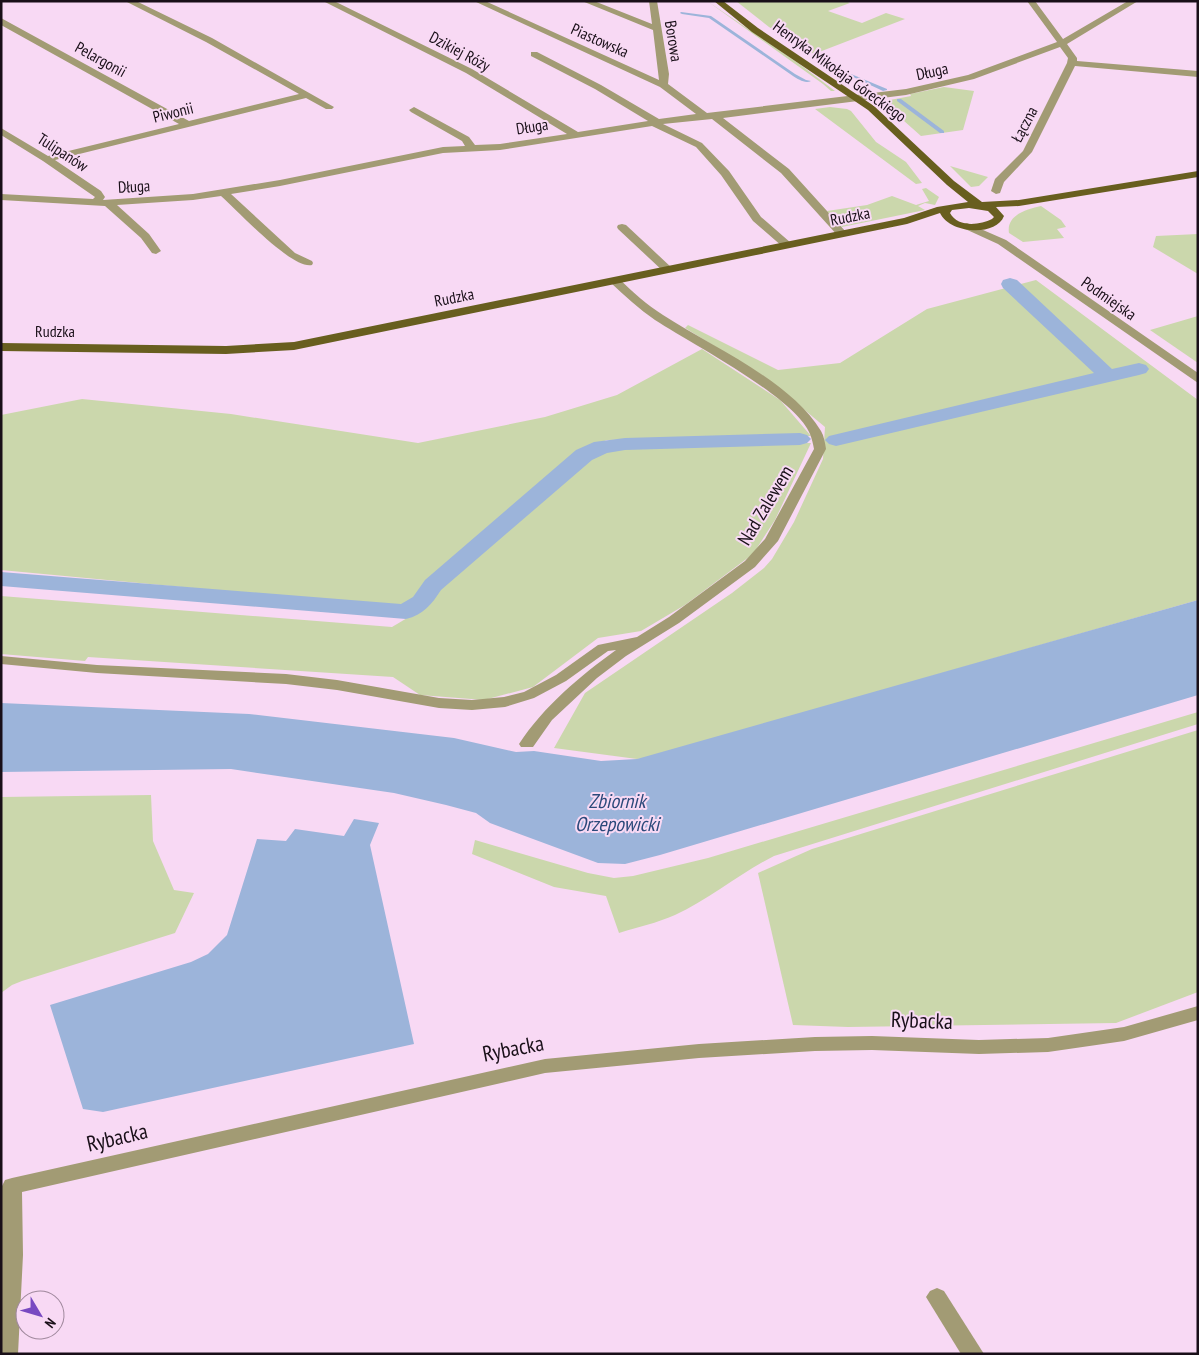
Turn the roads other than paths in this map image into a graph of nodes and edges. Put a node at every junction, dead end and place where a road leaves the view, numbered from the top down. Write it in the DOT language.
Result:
graph roads {
  1 [pos="129,1"];
  2 [pos="326,1"];
  3 [pos="478,1"];
  4 [pos="586,1"];
  5 [pos="653,1"];
  6 [pos="718,1"];
  7 [pos="1031,1"];
  8 [pos="1134,1"];
  9 [pos="1,21"];
  10 [pos="657,28"];
  11 [pos="1062,43"];
  12 [pos="534,54"];
  13 [pos="1072,63"];
  14 [pos="1198,74"];
  15 [pos="663,85"];
  16 [pos="307,95"];
  17 [pos="859,99"];
  18 [pos="329,107"];
  19 [pos="414,110"];
  20 [pos="709,116"];
  21 [pos="657,123"];
  22 [pos="187,124"];
  23 [pos="1,131"];
  24 [pos="576,135"];
  25 [pos="471,148"];
  26 [pos="47,159"];
  27 [pos="938,174"];
  28 [pos="1198,174"];
  29 [pos="996,191"];
  30 [pos="223,192"];
  31 [pos="1,197"];
  32 [pos="96,202"];
  33 [pos="108,203"];
  34 [pos="1019,203"];
  35 [pos="981,206"];
  36 [pos="951,208"];
  37 [pos="998,219"];
  38 [pos="907,221"];
  39 [pos="961,225"];
  40 [pos="622,227"];
  41 [pos="842,234"];
  42 [pos="1002,242"];
  43 [pos="787,246"];
  44 [pos="156,251"];
  45 [pos="308,263"];
  46 [pos="668,270"];
  47 [pos="616,281"];
  48 [pos="1,347"];
  49 [pos="1198,379"];
  50 [pos="643,640"];
  51 [pos="1,660"];
  52 [pos="527,744"];
  53 [pos="1198,1013"];
  54 [pos="938,1297"];
  55 [pos="7,1354"];
  56 [pos="974,1354"];
  1 -- 16 [label="street"];
  2 -- 24 [label="street, Dzikiej Róży"];
  3 -- 15 [label="street, Piastowska"];
  4 -- 10 [label="street"];
  5 -- 10 [label="street, Borowa"];
  6 -- 17 [label="main road, Henryka Mikołaja Góreckiego"];
  7 -- 11 [label="street"];
  8 -- 11 [label="street, Długa"];
  9 -- 22 [label="street, Pelargonii"];
  10 -- 15 [label="street, Borowa"];
  11 -- 13 [label="street"];
  11 -- 17 [label="street, Długa"];
  12 -- 21 [label="street"];
  13 -- 14 [label="street"];
  13 -- 29 [label="street, Łączna"];
  15 -- 20 [label="street, Piastowska"];
  16 -- 18 [label="street"];
  16 -- 22 [label="street, Piwonii"];
  17 -- 20 [label="street, Długa"];
  17 -- 27 [label="main road, Henryka Mikołaja Góreckiego"];
  19 -- 25 [label="street"];
  20 -- 21 [label="street, Długa"];
  20 -- 41 [label="street, Piastowska"];
  21 -- 24 [label="street, Długa"];
  21 -- 43 [label="street"];
  22 -- 26 [label="street, Piwonii"];
  23 -- 26 [label="street, Tulipanów"];
  24 -- 25 [label="street, Długa"];
  25 -- 30 [label="street, Długa"];
  26 -- 32 [label="street, Tulipanów"];
  27 -- 35 [label="main road, Henryka Mikołaja Góreckiego"];
  27 -- 36 [label="main road, Henryka Mikołaja Góreckiego"];
  28 -- 34 [label="main road"];
  30 -- 33 [label="street, Długa"];
  30 -- 45 [label="street"];
  31 -- 32 [label="street, Długa"];
  32 -- 33 [label="street, Długa"];
  33 -- 44 [label="street"];
  34 -- 35 [label="main road"];
  34 -- 37 [label="main road"];
  35 -- 36 [label="main road, Rudzka"];
  35 -- 37 [label="main road, Henryka Mikołaja Góreckiego"];
  36 -- 38 [label="main road, Rudzka"];
  36 -- 39 [label="main road, Henryka Mikołaja Góreckiego"];
  37 -- 39 [label="main road, Rudzka"];
  37 -- 42 [label="street"];
  38 -- 39 [label="main road, Rudzka"];
  38 -- 41 [label="main road, Rudzka"];
  39 -- 42 [label="street, Podmiejska"];
  40 -- 46 [label="street"];
  41 -- 43 [label="main road, Rudzka"];
  42 -- 49 [label="street, Podmiejska"];
  43 -- 46 [label="main road, Rudzka"];
  46 -- 47 [label="main road, Rudzka"];
  47 -- 48 [label="main road, Rudzka"];
  47 -- 50 [label="street, Nad Zalewem"];
  50 -- 51 [label="street"];
  50 -- 52 [label="street, Nad Zalewem"];
  53 -- 55 [label="street, Rybacka"];
  54 -- 56 [label="street"];
}
